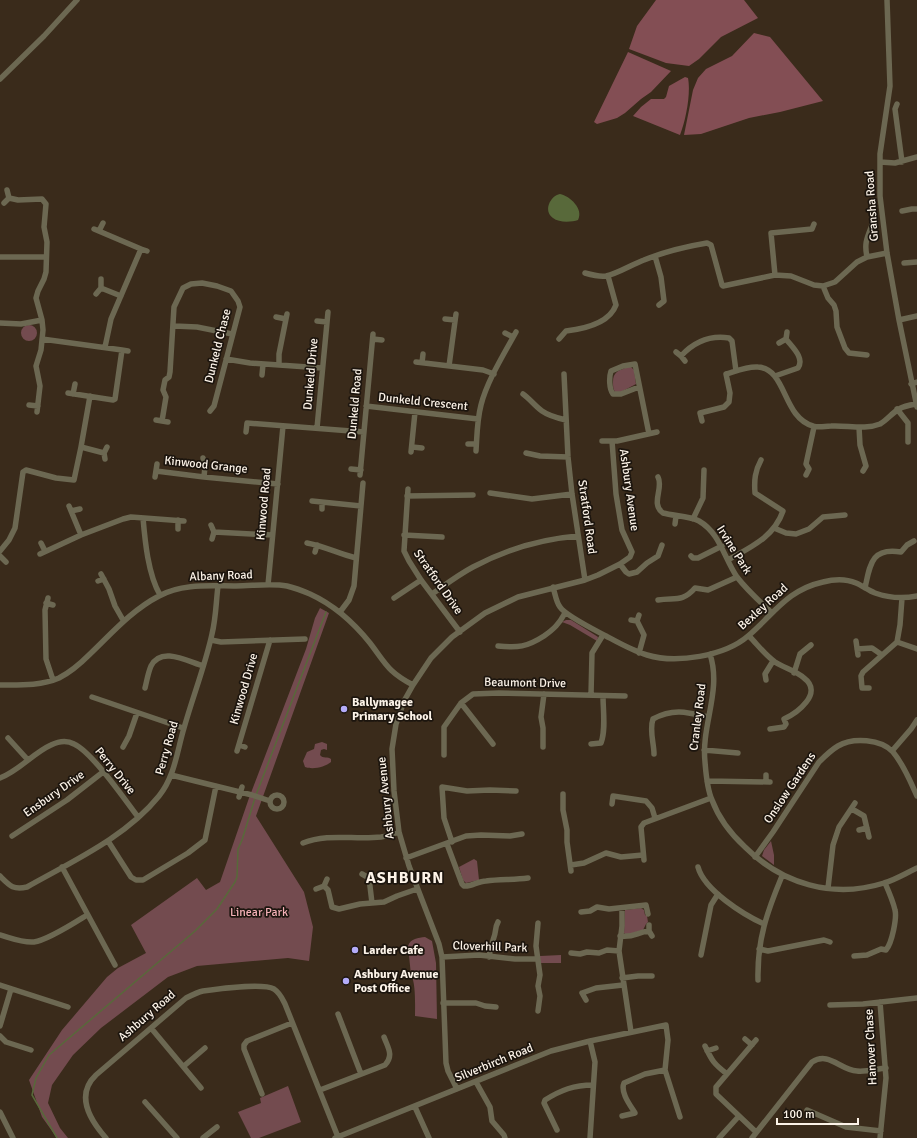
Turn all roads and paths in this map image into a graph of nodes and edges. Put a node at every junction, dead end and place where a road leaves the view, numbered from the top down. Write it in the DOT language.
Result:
graph roads {
  1 [pos="77,0"];
  2 [pos="887,0"];
  3 [pos="0,80"];
  4 [pos="897,104"];
  5 [pos="917,157"];
  6 [pos="880,162"];
  7 [pos="902,162"];
  8 [pos="7,190"];
  9 [pos="8,198"];
  10 [pos="4,203"];
  11 [pos="917,209"];
  12 [pos="902,211"];
  13 [pos="102,223"];
  14 [pos="814,224"];
  15 [pos="872,225"];
  16 [pos="887,253"];
  17 [pos="655,256"];
  18 [pos="0,257"];
  19 [pos="46,257"];
  20 [pos="867,257"];
  21 [pos="917,262"];
  22 [pos="904,263"];
  23 [pos="585,273"];
  24 [pos="775,275"];
  25 [pos="608,276"];
  26 [pos="101,280"];
  27 [pos="823,286"];
  28 [pos="101,288"];
  29 [pos="96,294"];
  30 [pos="121,296"];
  31 [pos="659,305"];
  32 [pos="328,312"];
  33 [pos="917,316"];
  34 [pos="276,317"];
  35 [pos="445,319"];
  36 [pos="42,320"];
  37 [pos="898,320"];
  38 [pos="317,321"];
  39 [pos="327,322"];
  40 [pos="0,323"];
  41 [pos="174,326"];
  42 [pos="788,332"];
  43 [pos="505,333"];
  44 [pos="232,334"];
  45 [pos="42,338"];
  46 [pos="559,339"];
  47 [pos="786,339"];
  48 [pos="382,340"];
  49 [pos="778,343"];
  50 [pos="105,348"];
  51 [pos="423,354"];
  52 [pos="867,355"];
  53 [pos="681,356"];
  54 [pos="226,359"];
  55 [pos="262,364"];
  56 [pos="279,365"];
  57 [pos="449,366"];
  58 [pos="322,368"];
  59 [pos="736,371"];
  60 [pos="494,374"];
  61 [pos="564,374"];
  62 [pos="262,375"];
  63 [pos="775,376"];
  64 [pos="914,383"];
  65 [pos="75,384"];
  66 [pos="639,387"];
  67 [pos="522,394"];
  68 [pos="90,396"];
  69 [pos="29,405"];
  70 [pos="366,406"];
  71 [pos="917,406"];
  72 [pos="221,407"];
  73 [pos="897,409"];
  74 [pos="415,412"];
  75 [pos="478,419"];
  76 [pos="566,420"];
  77 [pos="162,421"];
  78 [pos="702,421"];
  79 [pos="283,426"];
  80 [pos="814,427"];
  81 [pos="859,427"];
  82 [pos="317,428"];
  83 [pos="246,432"];
  84 [pos="364,432"];
  85 [pos="657,432"];
  86 [pos="649,434"];
  87 [pos="602,441"];
  88 [pos="612,441"];
  89 [pos="908,442"];
  90 [pos="468,444"];
  91 [pos="476,444"];
  92 [pos="81,447"];
  93 [pos="107,447"];
  94 [pos="422,448"];
  95 [pos="476,451"];
  96 [pos="526,452"];
  97 [pos="568,457"];
  98 [pos="203,458"];
  99 [pos="761,460"];
  100 [pos="351,469"];
  101 [pos="704,470"];
  102 [pos="863,471"];
  103 [pos="806,475"];
  104 [pos="155,477"];
  105 [pos="204,477"];
  106 [pos="658,477"];
  107 [pos="363,483"];
  108 [pos="278,484"];
  109 [pos="408,489"];
  110 [pos="490,493"];
  111 [pos="572,494"];
  112 [pos="473,495"];
  113 [pos="407,496"];
  114 [pos="312,501"];
  115 [pos="322,502"];
  116 [pos="361,506"];
  117 [pos="80,508"];
  118 [pos="322,509"];
  119 [pos="845,515"];
  120 [pos="676,516"];
  121 [pos="143,518"];
  122 [pos="693,519"];
  123 [pos="675,524"];
  124 [pos="211,525"];
  125 [pos="774,528"];
  126 [pos="178,529"];
  127 [pos="214,532"];
  128 [pos="81,535"];
  129 [pos="272,535"];
  130 [pos="404,535"];
  131 [pos="578,536"];
  132 [pos="442,537"];
  133 [pos="212,539"];
  134 [pos="914,541"];
  135 [pos="41,543"];
  136 [pos="307,543"];
  137 [pos="317,545"];
  138 [pos="662,545"];
  139 [pos="722,546"];
  140 [pos="0,550"];
  141 [pos="315,552"];
  142 [pos="0,556"];
  143 [pos="691,556"];
  144 [pos="356,558"];
  145 [pos="728,560"];
  146 [pos="6,562"];
  147 [pos="620,564"];
  148 [pos="737,577"];
  149 [pos="421,580"];
  150 [pos="585,580"];
  151 [pos="98,581"];
  152 [pos="268,585"];
  153 [pos="218,586"];
  154 [pos="553,587"];
  155 [pos="865,588"];
  156 [pos="432,594"];
  157 [pos="160,595"];
  158 [pos="917,596"];
  159 [pos="394,598"];
  160 [pos="902,598"];
  161 [pos="658,600"];
  162 [pos="53,604"];
  163 [pos="340,612"];
  164 [pos="771,612"];
  165 [pos="565,613"];
  166 [pos="639,615"];
  167 [pos="124,620"];
  168 [pos="460,632"];
  169 [pos="603,635"];
  170 [pos="749,636"];
  171 [pos="305,639"];
  172 [pos="211,640"];
  173 [pos="270,640"];
  174 [pos="856,641"];
  175 [pos="898,642"];
  176 [pos="811,645"];
  177 [pos="498,646"];
  178 [pos="917,648"];
  179 [pos="639,652"];
  180 [pos="710,654"];
  181 [pos="882,654"];
  182 [pos="773,661"];
  183 [pos="203,666"];
  184 [pos="794,673"];
  185 [pos="53,680"];
  186 [pos="766,680"];
  187 [pos="0,685"];
  188 [pos="413,685"];
  189 [pos="145,688"];
  190 [pos="868,688"];
  191 [pos="544,694"];
  192 [pos="591,695"];
  193 [pos="603,696"];
  194 [pos="624,696"];
  195 [pos="92,697"];
  196 [pos="461,704"];
  197 [pos="137,713"];
  198 [pos="708,717"];
  199 [pos="917,720"];
  200 [pos="183,728"];
  201 [pos="770,729"];
  202 [pos="8,738"];
  203 [pos="493,744"];
  204 [pos="591,744"];
  205 [pos="239,745"];
  206 [pos="123,747"];
  207 [pos="245,747"];
  208 [pos="543,747"];
  209 [pos="704,750"];
  210 [pos="237,751"];
  211 [pos="892,751"];
  212 [pos="738,753"];
  213 [pos="654,754"];
  214 [pos="444,755"];
  215 [pos="28,760"];
  216 [pos="103,772"];
  217 [pos="171,775"];
  218 [pos="766,775"];
  219 [pos="0,778"];
  220 [pos="707,781"];
  221 [pos="216,786"];
  222 [pos="516,792"];
  223 [pos="563,794"];
  224 [pos="917,796"];
  225 [pos="711,798"];
  226 [pos="270,801"];
  227 [pos="856,803"];
  228 [pos="612,804"];
  229 [pos="852,809"];
  230 [pos="138,818"];
  231 [pos="655,818"];
  232 [pos="867,828"];
  233 [pos="859,830"];
  234 [pos="399,832"];
  235 [pos="522,834"];
  236 [pos="16,836"];
  237 [pos="869,837"];
  238 [pos="108,841"];
  239 [pos="303,843"];
  240 [pos="450,843"];
  241 [pos="755,857"];
  242 [pos="406,858"];
  243 [pos="62,867"];
  244 [pos="698,868"];
  245 [pos="917,868"];
  246 [pos="362,874"];
  247 [pos="0,876"];
  248 [pos="782,876"];
  249 [pos="528,878"];
  250 [pos="327,879"];
  251 [pos="885,883"];
  252 [pos="324,886"];
  253 [pos="828,888"];
  254 [pos="316,889"];
  255 [pos="417,889"];
  256 [pos="718,894"];
  257 [pos="372,903"];
  258 [pos="622,908"];
  259 [pos="581,912"];
  260 [pos="648,914"];
  261 [pos="88,915"];
  262 [pos="498,922"];
  263 [pos="538,923"];
  264 [pos="764,924"];
  265 [pos="650,931"];
  266 [pos="0,935"];
  267 [pos="620,936"];
  268 [pos="830,942"];
  269 [pos="759,949"];
  270 [pos="619,951"];
  271 [pos="571,953"];
  272 [pos="700,955"];
  273 [pos="854,956"];
  274 [pos="442,957"];
  275 [pos="489,957"];
  276 [pos="537,959"];
  277 [pos="115,965"];
  278 [pos="652,976"];
  279 [pos="622,978"];
  280 [pos="758,980"];
  281 [pos="0,985"];
  282 [pos="623,985"];
  283 [pos="11,989"];
  284 [pos="917,998"];
  285 [pos="586,1000"];
  286 [pos="880,1002"];
  287 [pos="443,1003"];
  288 [pos="830,1005"];
  289 [pos="68,1007"];
  290 [pos="496,1007"];
  291 [pos="538,1011"];
  292 [pos="338,1014"];
  293 [pos="292,1023"];
  294 [pos="0,1026"];
  295 [pos="151,1028"];
  296 [pos="631,1032"];
  297 [pos="0,1036"];
  298 [pos="384,1037"];
  299 [pos="745,1039"];
  300 [pos="590,1041"];
  301 [pos="205,1048"];
  302 [pos="716,1048"];
  303 [pos="31,1050"];
  304 [pos="184,1066"];
  305 [pos="886,1068"];
  306 [pos="665,1070"];
  307 [pos="361,1074"];
  308 [pos="727,1074"];
  309 [pos="476,1082"];
  310 [pos="593,1085"];
  311 [pos="201,1088"];
  312 [pos="457,1089"];
  313 [pos="320,1090"];
  314 [pos="262,1094"];
  315 [pos="145,1102"];
  316 [pos="415,1107"];
  317 [pos="807,1110"];
  318 [pos="0,1112"];
  319 [pos="622,1116"];
  320 [pos="739,1116"];
  321 [pos="680,1117"];
  322 [pos="217,1127"];
  323 [pos="557,1130"];
  324 [pos="880,1131"];
  325 [pos="756,1132"];
  326 [pos="11,1137"];
  327 [pos="336,1137"];
  328 [pos="106,1138"];
  329 [pos="177,1138"];
  330 [pos="203,1138"];
  331 [pos="429,1138"];
  332 [pos="505,1138"];
  333 [pos="590,1138"];
  334 [pos="719,1138"];
  335 [pos="752,1138"];
  336 [pos="880,1138"];
  1 -- 3 [label="street"];
  2 -- 6 [label="street, Gransha Road"];
  4 -- 7 [label="street"];
  5 -- 7 [label="street"];
  6 -- 7 [label="street"];
  6 -- 16 [label="street, Gransha Road"];
  8 -- 9 [label="street"];
  9 -- 10 [label="street"];
  9 -- 19 [label="street"];
  11 -- 12 [label="street"];
  13 -- 30 [label="street"];
  14 -- 24 [label="street"];
  15 -- 20 [label="street"];
  16 -- 20 [label="street"];
  16 -- 37 [label="street, Gransha Road"];
  17 -- 24 [label="street"];
  17 -- 25 [label="street"];
  17 -- 31 [label="street"];
  18 -- 19 [label="street"];
  19 -- 36 [label="street"];
  20 -- 27 [label="street"];
  21 -- 22 [label="street"];
  23 -- 25 [label="street"];
  24 -- 27 [label="street"];
  25 -- 46 [label="street"];
  26 -- 28 [label="street"];
  27 -- 52 [label="street"];
  28 -- 29 [label="street"];
  28 -- 30 [label="street"];
  30 -- 50 [label="street"];
  32 -- 39 [label="street, Dunkeld Drive"];
  33 -- 37 [label="street"];
  34 -- 56 [label="street"];
  35 -- 57 [label="street"];
  36 -- 40 [label="street"];
  36 -- 45 [label="street"];
  37 -- 64 [label="street, Gransha Road"];
  38 -- 39 [label="street, Dunkeld Drive"];
  39 -- 58 [label="street, Dunkeld Drive"];
  41 -- 44 [label="street"];
  41 -- 44 [label="street, Dunkeld Chase"];
  41 -- 77 [label="street, Dunkeld Chase"];
  42 -- 47 [label="street"];
  43 -- 60 [label="street, Dunkeld Crescent"];
  44 -- 54 [label="street, Dunkeld Chase"];
  45 -- 50 [label="street"];
  45 -- 69 [label="street"];
  47 -- 49 [label="street"];
  47 -- 63 [label="street"];
  48 -- 70 [label="street, Dunkeld Road"];
  50 -- 68 [label="street"];
  51 -- 57 [label="street"];
  53 -- 59 [label="street"];
  54 -- 55 [label="street"];
  54 -- 72 [label="street, Dunkeld Chase"];
  55 -- 56 [label="street"];
  55 -- 62 [label="street"];
  56 -- 58 [label="street"];
  57 -- 60 [label="street"];
  58 -- 82 [label="street, Dunkeld Drive"];
  59 -- 63 [label="street"];
  59 -- 78 [label="street"];
  60 -- 75 [label="street, Dunkeld Crescent"];
  61 -- 76 [label="street, Stratford Road"];
  63 -- 80 [label="street"];
  64 -- 71 [label="street, Gransha Road"];
  65 -- 68 [label="street"];
  66 -- 66 [label="street"];
  66 -- 86 [label="street"];
  67 -- 76 [label="street"];
  68 -- 92 [label="street"];
  70 -- 74 [label="street, Dunkeld Crescent"];
  70 -- 84 [label="street, Dunkeld Road"];
  71 -- 73 [label="street"];
  73 -- 81 [label="street"];
  73 -- 89 [label="street"];
  74 -- 75 [label="street, Dunkeld Crescent"];
  74 -- 94 [label="street"];
  75 -- 91 [label="street, Dunkeld Crescent"];
  76 -- 97 [label="street, Stratford Road"];
  79 -- 82 [label="street"];
  79 -- 83 [label="street"];
  79 -- 108 [label="street, Kinwood Road"];
  80 -- 81 [label="street"];
  80 -- 103 [label="street"];
  81 -- 102 [label="street"];
  82 -- 84 [label="street"];
  84 -- 100 [label="street, Dunkeld Road"];
  85 -- 86 [label="street, Ashbury Avenue"];
  86 -- 88 [label="street, Ashbury Avenue"];
  87 -- 88 [label="street, Ashbury Avenue"];
  88 -- 147 [label="street, Ashbury Avenue"];
  90 -- 91 [label="street"];
  91 -- 95 [label="street, Dunkeld Crescent"];
  92 -- 93 [label="street"];
  92 -- 140 [label="street"];
  96 -- 97 [label="street"];
  97 -- 111 [label="street, Stratford Road"];
  98 -- 105 [label="street"];
  99 -- 125 [label="street"];
  101 -- 122 [label="street"];
  104 -- 105 [label="street, Kinwood Grange"];
  105 -- 108 [label="street, Kinwood Grange"];
  106 -- 120 [label="street, Irvine Park"];
  107 -- 116 [label="street"];
  108 -- 129 [label="street, Kinwood Road"];
  109 -- 113 [label="street, Stratford Drive"];
  110 -- 111 [label="street"];
  111 -- 131 [label="street, Stratford Road"];
  112 -- 113 [label="street"];
  113 -- 130 [label="street, Stratford Drive"];
  114 -- 115 [label="street"];
  115 -- 116 [label="street"];
  115 -- 118 [label="street"];
  116 -- 144 [label="street"];
  117 -- 128 [label="street"];
  119 -- 125 [label="street"];
  120 -- 122 [label="street, Irvine Park"];
  120 -- 123 [label="street"];
  121 -- 126 [label="street"];
  121 -- 128 [label="street"];
  121 -- 157 [label="street"];
  122 -- 139 [label="street, Irvine Park"];
  124 -- 127 [label="street"];
  125 -- 145 [label="street"];
  127 -- 129 [label="street"];
  127 -- 133 [label="street"];
  128 -- 135 [label="street"];
  129 -- 152 [label="street, Kinwood Road"];
  130 -- 132 [label="street"];
  130 -- 149 [label="street, Stratford Drive"];
  131 -- 150 [label="street, Stratford Road"];
  131 -- 156 [label="street"];
  134 -- 155 [label="street"];
  136 -- 137 [label="street"];
  137 -- 141 [label="street"];
  137 -- 144 [label="street"];
  138 -- 147 [label="street"];
  139 -- 143 [label="street"];
  139 -- 145 [label="street, Irvine Park"];
  142 -- 146 [label="street"];
  144 -- 163 [label="street"];
  145 -- 148 [label="street, Irvine Park"];
  147 -- 150 [label="street, Ashbury Avenue"];
  148 -- 161 [label="street"];
  148 -- 164 [label="street, Irvine Park"];
  149 -- 156 [label="street, Stratford Drive"];
  149 -- 159 [label="street"];
  150 -- 154 [label="street, Ashbury Avenue"];
  151 -- 167 [label="street"];
  152 -- 153 [label="street, Albany Road"];
  152 -- 163 [label="street, Albany Road"];
  153 -- 157 [label="street, Albany Road"];
  153 -- 172 [label="street, Perry Road"];
  154 -- 165 [label="street"];
  154 -- 168 [label="street, Ashbury Avenue"];
  155 -- 160 [label="street, Bexley Road"];
  155 -- 164 [label="street, Bexley Road"];
  156 -- 168 [label="street, Stratford Drive"];
  157 -- 167 [label="street, Albany Road"];
  158 -- 160 [label="street, Bexley Road"];
  160 -- 175 [label="street"];
  162 -- 185 [label="street"];
  163 -- 188 [label="street, Albany Road"];
  164 -- 170 [label="street, Bexley Road"];
  165 -- 169 [label="street, Bexley Road"];
  165 -- 177 [label="street"];
  166 -- 179 [label="street"];
  167 -- 185 [label="street, Albany Road"];
  168 -- 188 [label="street, Ashbury Avenue"];
  169 -- 179 [label="street, Bexley Road"];
  169 -- 192 [label="street"];
  170 -- 180 [label="street, Bexley Road"];
  170 -- 182 [label="street"];
  171 -- 173 [label="street, Kinwood Drive"];
  172 -- 173 [label="street, Kinwood Drive"];
  172 -- 183 [label="street, Perry Road"];
  173 -- 205 [label="street, Kinwood Drive"];
  174 -- 181 [label="street"];
  175 -- 178 [label="street"];
  175 -- 181 [label="street"];
  176 -- 184 [label="street"];
  179 -- 180 [label="street, Bexley Road"];
  180 -- 198 [label="street, Cranley Road"];
  181 -- 190 [label="street"];
  182 -- 184 [label="street"];
  182 -- 186 [label="street"];
  183 -- 189 [label="street"];
  183 -- 200 [label="street, Perry Road"];
  184 -- 201 [label="street"];
  185 -- 187 [label="street, Albany Road"];
  188 -- 234 [label="street, Ashbury Avenue"];
  191 -- 192 [label="street, Beaumont Drive"];
  191 -- 196 [label="street, Beaumont Drive"];
  191 -- 208 [label="street"];
  192 -- 193 [label="street, Beaumont Drive"];
  193 -- 194 [label="street, Beaumont Drive"];
  193 -- 204 [label="street"];
  195 -- 197 [label="street"];
  196 -- 203 [label="street"];
  196 -- 214 [label="street, Beaumont Drive"];
  197 -- 200 [label="street"];
  197 -- 206 [label="street"];
  198 -- 209 [label="street, Cranley Road"];
  198 -- 213 [label="street"];
  199 -- 211 [label="street"];
  200 -- 217 [label="street, Perry Road"];
  202 -- 215 [label="street"];
  205 -- 207 [label="street"];
  205 -- 210 [label="street, Kinwood Drive"];
  209 -- 212 [label="street"];
  209 -- 220 [label="street, Cranley Road"];
  211 -- 224 [label="street, Onslow Gardens"];
  211 -- 241 [label="street, Onslow Gardens"];
  215 -- 216 [label="street, Perry Drive"];
  215 -- 219 [label="street, Perry Drive"];
  216 -- 230 [label="street, Perry Drive"];
  216 -- 236 [label="street, Ensbury Drive"];
  217 -- 221 [label="street"];
  217 -- 230 [label="street, Perry Road"];
  218 -- 220 [label="street"];
  220 -- 225 [label="street, Cranley Road"];
  221 -- 226 [label="street"];
  221 -- 238 [label="street"];
  222 -- 240 [label="street"];
  223 -- 231 [label="street"];
  225 -- 231 [label="street"];
  225 -- 241 [label="street, Cranley Road"];
  227 -- 229 [label="street"];
  228 -- 231 [label="street"];
  229 -- 232 [label="street"];
  229 -- 253 [label="street"];
  230 -- 238 [label="street, Perry Road"];
  232 -- 233 [label="street"];
  232 -- 237 [label="street"];
  234 -- 239 [label="street"];
  234 -- 242 [label="street, Ashbury Avenue"];
  235 -- 240 [label="street"];
  238 -- 243 [label="street, Perry Road"];
  240 -- 242 [label="street"];
  240 -- 249 [label="street"];
  241 -- 248 [label="street, Cranley Road"];
  242 -- 255 [label="street, Ashbury Avenue"];
  243 -- 247 [label="street, Perry Road"];
  243 -- 261 [label="street"];
  244 -- 256 [label="street"];
  245 -- 251 [label="street, Cranley Road"];
  246 -- 257 [label="street"];
  248 -- 253 [label="street, Cranley Road"];
  248 -- 264 [label="street"];
  250 -- 252 [label="street"];
  251 -- 253 [label="street, Cranley Road"];
  251 -- 273 [label="street"];
  252 -- 254 [label="street"];
  252 -- 257 [label="street"];
  255 -- 257 [label="street"];
  255 -- 274 [label="street, Ashbury Avenue"];
  256 -- 264 [label="street"];
  256 -- 272 [label="street"];
  258 -- 259 [label="street"];
  258 -- 260 [label="street"];
  258 -- 267 [label="street"];
  261 -- 266 [label="street"];
  261 -- 277 [label="street"];
  262 -- 275 [label="street"];
  263 -- 276 [label="street"];
  264 -- 269 [label="street"];
  265 -- 267 [label="street"];
  267 -- 270 [label="street"];
  268 -- 269 [label="street"];
  269 -- 280 [label="street"];
  270 -- 271 [label="street"];
  270 -- 279 [label="street"];
  274 -- 275 [label="street, Cloverhill Park"];
  274 -- 287 [label="street, Ashbury Avenue"];
  275 -- 276 [label="street, Cloverhill Park"];
  276 -- 291 [label="street"];
  278 -- 279 [label="street"];
  279 -- 282 [label="street"];
  281 -- 283 [label="street"];
  282 -- 285 [label="street"];
  282 -- 296 [label="street"];
  283 -- 289 [label="street"];
  283 -- 294 [label="street"];
  284 -- 286 [label="street"];
  286 -- 288 [label="street"];
  286 -- 305 [label="street, Hanover Chase"];
  287 -- 290 [label="street"];
  287 -- 312 [label="street, Ashbury Avenue"];
  292 -- 307 [label="street"];
  293 -- 295 [label="street, Ashbury Road"];
  293 -- 313 [label="street, Ashbury Road"];
  293 -- 314 [label="street"];
  295 -- 304 [label="street"];
  295 -- 328 [label="street, Ashbury Road"];
  296 -- 300 [label="street, Silverbirch Road"];
  296 -- 306 [label="street, Silverbirch Road"];
  297 -- 303 [label="street"];
  298 -- 307 [label="street"];
  299 -- 308 [label="street"];
  300 -- 309 [label="street, Silverbirch Road"];
  300 -- 310 [label="street"];
  301 -- 304 [label="street"];
  302 -- 308 [label="street"];
  304 -- 311 [label="street"];
  305 -- 324 [label="street, Hanover Chase"];
  305 -- 325 [label="street"];
  306 -- 319 [label="street"];
  306 -- 321 [label="street"];
  307 -- 313 [label="street"];
  308 -- 320 [label="street"];
  309 -- 312 [label="street, Silverbirch Road"];
  309 -- 332 [label="street"];
  310 -- 323 [label="street"];
  310 -- 333 [label="street"];
  312 -- 316 [label="street, Silverbirch Road"];
  313 -- 327 [label="street, Ashbury Road"];
  315 -- 329 [label="street"];
  316 -- 327 [label="street, Silverbirch Road"];
  316 -- 331 [label="street"];
  317 -- 324 [label="street"];
  318 -- 326 [label="street"];
  320 -- 325 [label="street"];
  320 -- 334 [label="street"];
  322 -- 330 [label="street"];
  324 -- 336 [label="street, Hanover Chase"];
  325 -- 335 [label="street"];
}
